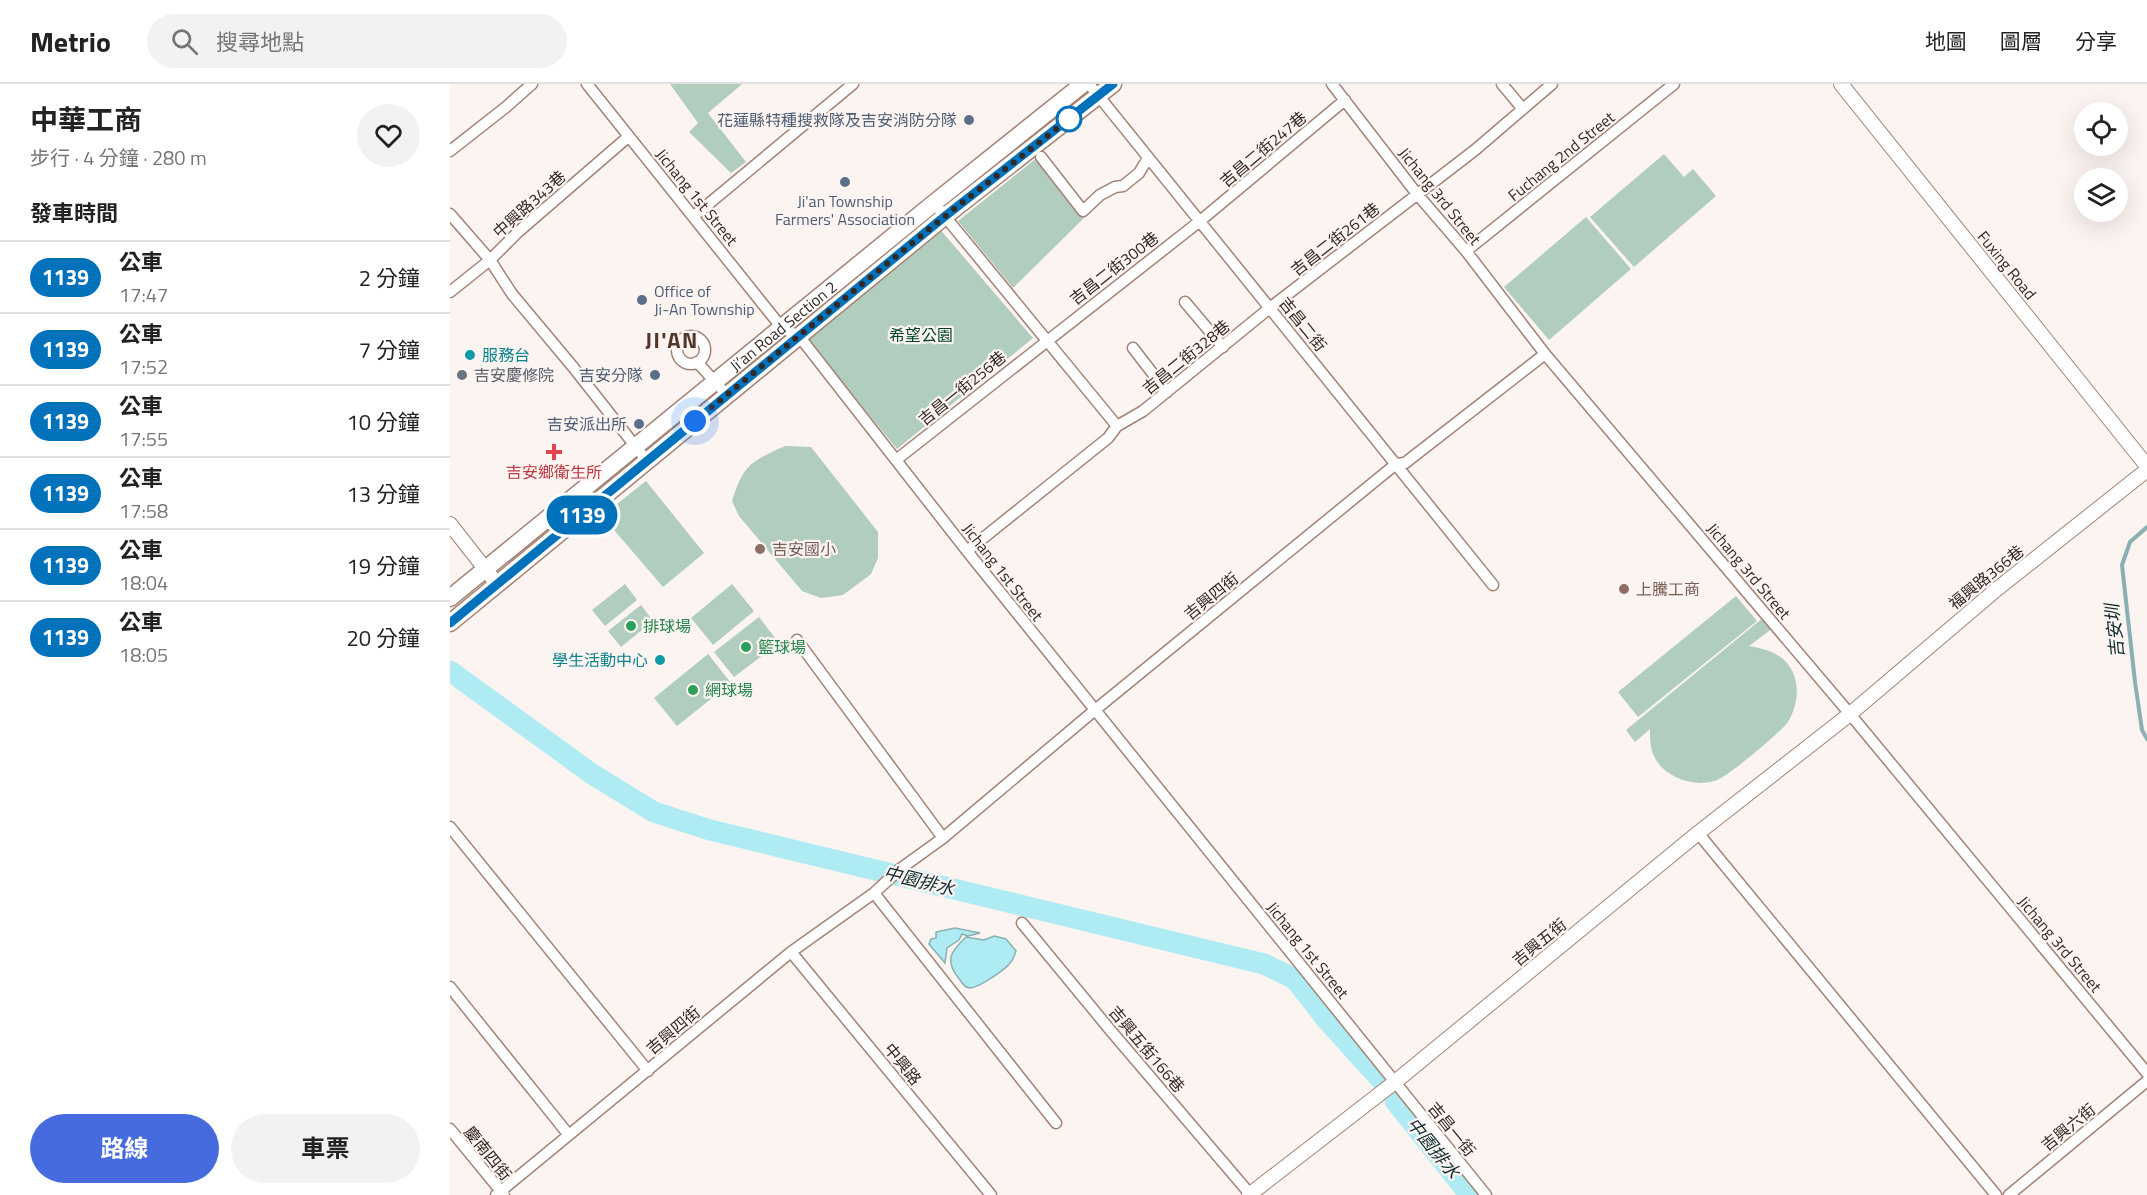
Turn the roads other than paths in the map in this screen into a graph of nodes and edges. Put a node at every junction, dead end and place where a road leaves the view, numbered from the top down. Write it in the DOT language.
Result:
graph roads {
  1 [pos="532,84"];
  2 [pos="587,84"];
  3 [pos="1083,84"];
  4 [pos="1113,84"];
  5 [pos="1332,84"];
  6 [pos="1502,84"];
  7 [pos="1552,84"];
  8 [pos="1674,84"];
  9 [pos="1841,84"];
  10 [pos="847,86"];
  11 [pos="1093,90"];
  12 [pos="1345,100"];
  13 [pos="1522,108"];
  14 [pos="628,137"];
  15 [pos="450,151"];
  16 [pos="1041,157"];
  17 [pos="1148,159"];
  18 [pos="1417,194"];
  19 [pos="934,203"];
  20 [pos="450,214"];
  21 [pos="694,216"];
  22 [pos="944,217"];
  23 [pos="1200,221"];
  24 [pos="1466,251"];
  25 [pos="490,260"];
  26 [pos="450,292"];
  27 [pos="1185,302"];
  28 [pos="1271,307"];
  29 [pos="782,328"];
  30 [pos="799,336"];
  31 [pos="1047,340"];
  32 [pos="1223,347"];
  33 [pos="1133,348"];
  34 [pos="1545,354"];
  35 [pos="697,363"];
  36 [pos="721,388"];
  37 [pos="1167,392"];
  38 [pos="1118,426"];
  39 [pos="635,447"];
  40 [pos="897,460"];
  41 [pos="647,461"];
  42 [pos="1396,464"];
  43 [pos="2147,468"];
  44 [pos="450,524"];
  45 [pos="967,551"];
  46 [pos="485,570"];
  47 [pos="497,584"];
  48 [pos="1493,585"];
  49 [pos="450,598"];
  50 [pos="450,623"];
  51 [pos="798,640"];
  52 [pos="1095,710"];
  53 [pos="1850,714"];
  54 [pos="450,826"];
  55 [pos="1698,833"];
  56 [pos="943,838"];
  57 [pos="870,895"];
  58 [pos="1022,922"];
  59 [pos="791,952"];
  60 [pos="450,987"];
  61 [pos="648,1071"];
  62 [pos="2147,1073"];
  63 [pos="2147,1081"];
  64 [pos="1395,1082"];
  65 [pos="1056,1123"];
  66 [pos="450,1129"];
  67 [pos="568,1134"];
  68 [pos="500,1194"];
  69 [pos="992,1195"];
  70 [pos="1250,1195"];
  71 [pos="1486,1195"];
  72 [pos="1996,1195"];
  73 [pos="2009,1195"];
  1 -- 15 [label="street"];
  2 -- 14 [label="street, Jichang 1st Street"];
  3 -- 19 [label="main road, Ji’an Road Section 2"];
  4 -- 11 [label="main road, Ji’an Road Section 2"];
  5 -- 12 [label="street, Jichang 3rd Street"];
  6 -- 13 [label="street"];
  7 -- 13 [label="street, 吉昌二街261巷"];
  8 -- 24 [label="street, Fuchang 2nd Street"];
  9 -- 43 [label="street, Fuxing Road"];
  10 -- 21 [label="street"];
  11 -- 17 [label="street, 吉昌二街"];
  11 -- 22 [label="main road, Ji’an Road Section 2"];
  12 -- 18 [label="street, Jichang 3rd Street"];
  12 -- 23 [label="street, 吉昌二街247巷"];
  13 -- 18 [label="street, 吉昌二街261巷"];
  14 -- 21 [label="street, Jichang 1st Street"];
  14 -- 25 [label="street, 中興路343巷"];
  16 -- 17 [label="street"];
  17 -- 23 [label="street, 吉昌二街"];
  18 -- 24 [label="street, Jichang 3rd Street"];
  18 -- 28 [label="street, 吉昌二街261巷"];
  19 -- 22 [label="street"];
  19 -- 29 [label="main road, Ji’an Road Section 2"];
  20 -- 25 [label="street"];
  21 -- 29 [label="street, Jichang 1st Street"];
  22 -- 30 [label="main road, Ji’an Road Section 2"];
  22 -- 31 [label="street"];
  23 -- 28 [label="street, 吉昌二街"];
  23 -- 31 [label="street, 吉昌二街300巷"];
  24 -- 34 [label="street, Jichang 3rd Street"];
  25 -- 26 [label="street, 中興路343巷"];
  25 -- 39 [label="street"];
  27 -- 32 [label="street"];
  28 -- 32 [label="street, 吉昌二街328巷"];
  28 -- 42 [label="street, 吉昌二街"];
  29 -- 30 [label="street, Jichang 1st Street"];
  29 -- 36 [label="main road, Ji’an Road Section 2"];
  30 -- 36 [label="main road, Ji’an Road Section 2"];
  30 -- 40 [label="street, Jichang 1st Street"];
  31 -- 38 [label="street"];
  31 -- 40 [label="street, 吉昌一街256巷"];
  32 -- 37 [label="street, 吉昌二街328巷"];
  33 -- 37 [label="street"];
  34 -- 42 [label="street, 吉興四街"];
  34 -- 53 [label="street, Jichang 3rd Street"];
  35 -- 36 [label="street"];
  36 -- 39 [label="main road, Ji’an Road Section 2"];
  36 -- 41 [label="main road, Ji’an Road Section 2"];
  37 -- 38 [label="street, 吉昌二街328巷"];
  38 -- 45 [label="street, 吉昌二街328巷"];
  39 -- 41 [label="street"];
  39 -- 46 [label="main road, Ji’an Road Section 2"];
  40 -- 45 [label="street, Jichang 1st Street"];
  41 -- 47 [label="main road, Ji’an Road Section 2"];
  42 -- 48 [label="street, 吉昌二街"];
  42 -- 52 [label="street, 吉興四街"];
  43 -- 53 [label="street, 福興路366巷"];
  44 -- 46 [label="street"];
  45 -- 52 [label="street, Jichang 1st Street"];
  46 -- 47 [label="street"];
  46 -- 49 [label="main road, Ji’an Road Section 2"];
  47 -- 50 [label="main road, Ji’an Road Section 2"];
  51 -- 56 [label="street"];
  52 -- 56 [label="street, 吉興四街"];
  52 -- 64 [label="street, Jichang 1st Street"];
  53 -- 55 [label="street, 吉興五街"];
  53 -- 62 [label="street, Jichang 3rd Street"];
  54 -- 61 [label="street"];
  55 -- 64 [label="street, 吉興五街"];
  55 -- 72 [label="street"];
  56 -- 57 [label="street, 吉興四街"];
  57 -- 59 [label="street, 吉興四街"];
  57 -- 65 [label="street"];
  58 -- 70 [label="street, 吉興五街166巷"];
  59 -- 61 [label="street, 吉興四街"];
  59 -- 69 [label="street, 中興路"];
  60 -- 67 [label="street"];
  61 -- 67 [label="street, 吉興四街"];
  63 -- 73 [label="street, 吉興六街"];
  64 -- 70 [label="street, 吉興五街"];
  64 -- 71 [label="street, 吉昌一街"];
  66 -- 68 [label="street, 慶南四街"];
  67 -- 68 [label="street, 吉興四街"];
}
